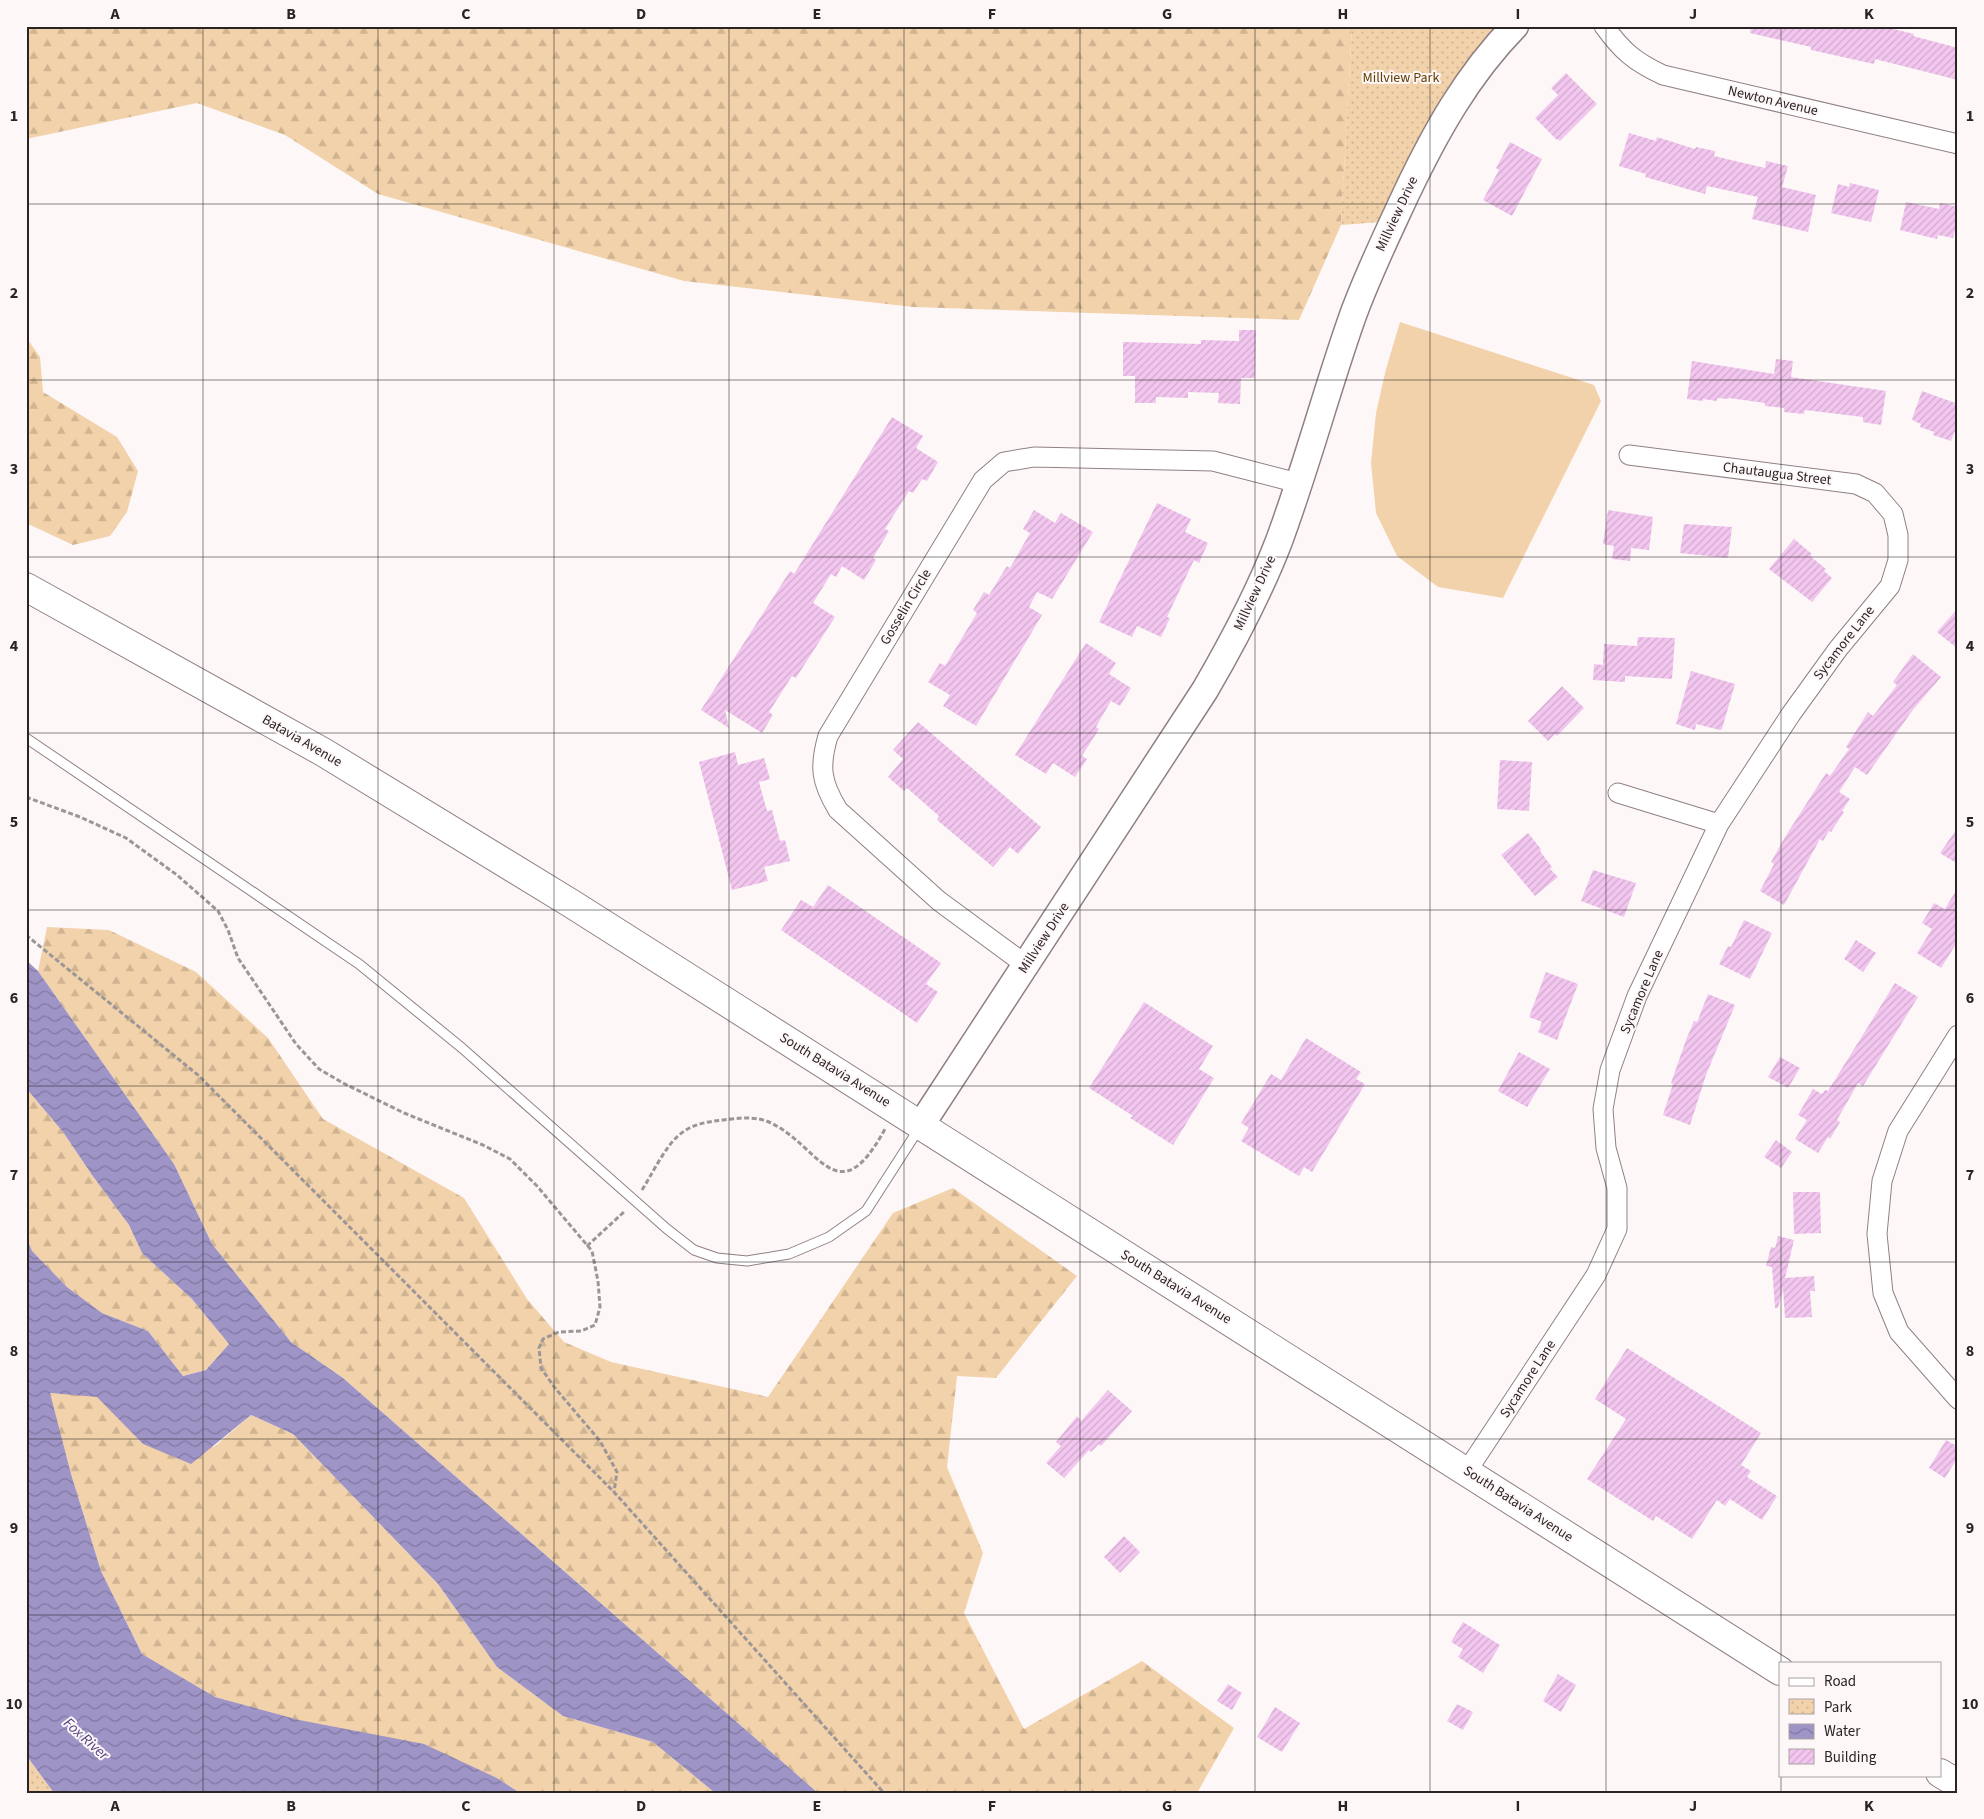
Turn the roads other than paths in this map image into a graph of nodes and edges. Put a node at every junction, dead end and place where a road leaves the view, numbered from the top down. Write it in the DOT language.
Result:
graph roads {
  1 [pos="1515,26"];
  2 [pos="1604,26"];
  3 [pos="1958,144"];
  4 [pos="1629,456"];
  5 [pos="1298,483"];
  6 [pos="1898,535"];
  7 [pos="26,587"];
  8 [pos="26,738"];
  9 [pos="1618,793"];
  10 [pos="1719,824"];
  11 [pos="572,904"];
  12 [pos="1026,965"];
  13 [pos="1958,1035"];
  14 [pos="922,1124"];
  15 [pos="1958,1399"];
  16 [pos="1467,1471"];
  17 [pos="1779,1670"];
  18 [pos="1942,1774"];
  19 [pos="1958,1784"];
  1 -- 5 [label="street, Millview Drive"];
  2 -- 3 [label="street, Newton Avenue"];
  4 -- 6 [label="street, Chautaugua Street"];
  5 -- 12 [label="street, Millview Drive"];
  5 -- 12 [label="street, Gosselin Circle"];
  6 -- 10 [label="street, Sycamore Lane"];
  7 -- 11 [label="main road, Batavia Avenue"];
  8 -- 14 [label="lane"];
  9 -- 10 [label="street"];
  10 -- 16 [label="street, Sycamore Lane"];
  11 -- 14 [label="main road, South Batavia Avenue"];
  12 -- 14 [label="street, Millview Drive"];
  13 -- 15 [label="street"];
  14 -- 16 [label="main road, South Batavia Avenue"];
  16 -- 17 [label="main road, South Batavia Avenue"];
  18 -- 19 [label="main road"];
}
